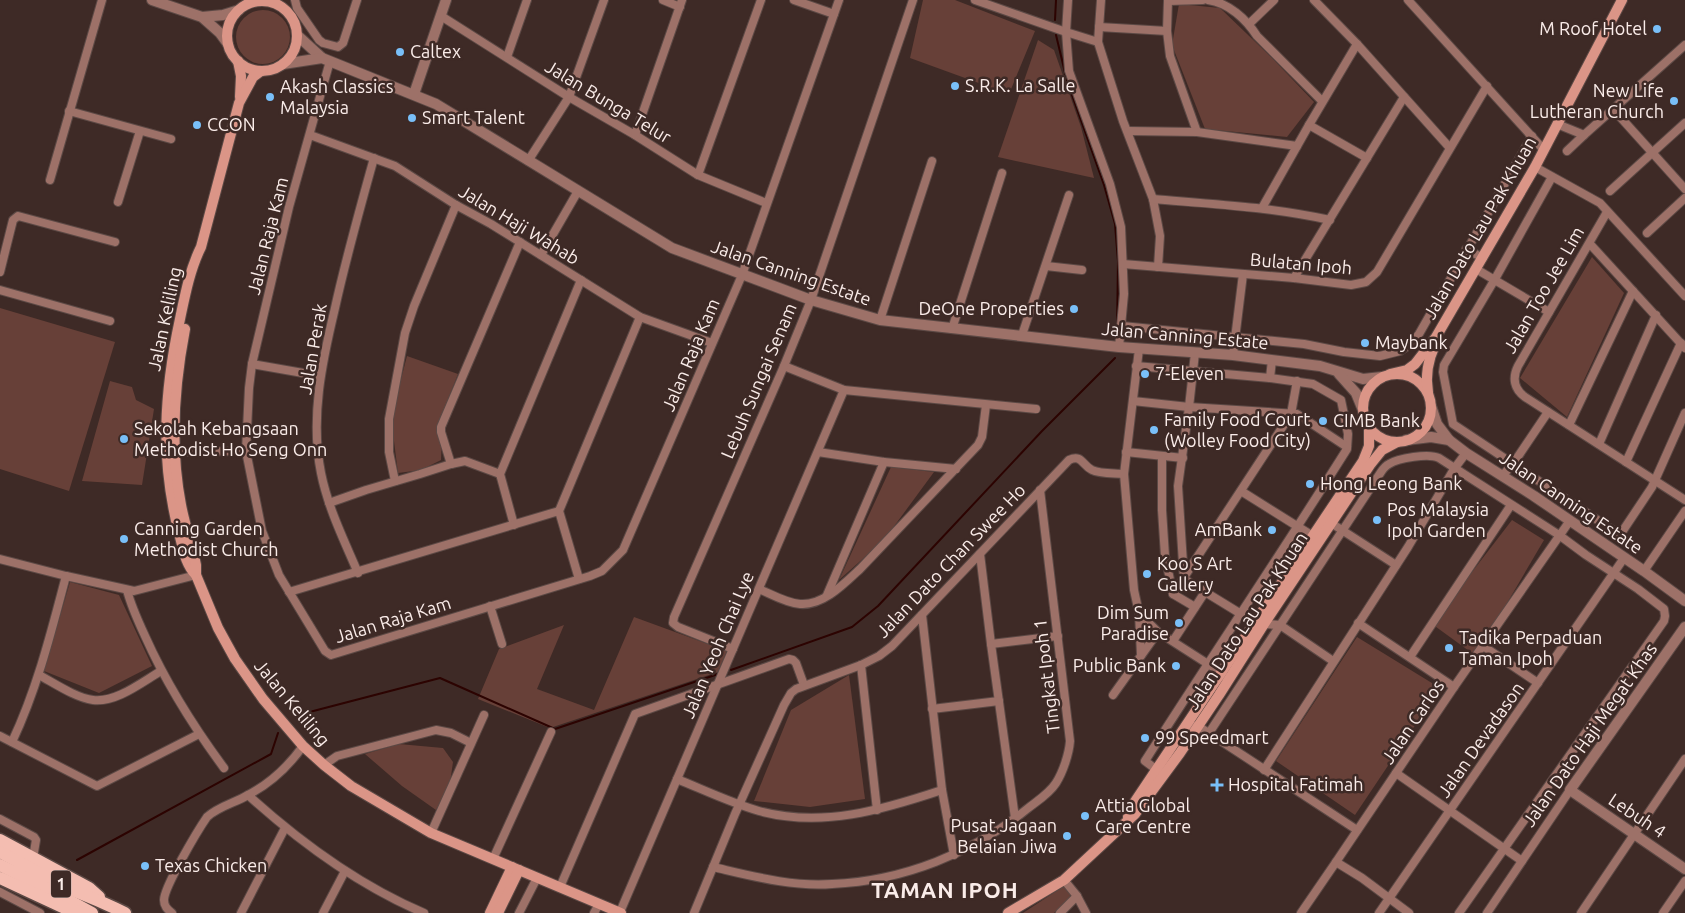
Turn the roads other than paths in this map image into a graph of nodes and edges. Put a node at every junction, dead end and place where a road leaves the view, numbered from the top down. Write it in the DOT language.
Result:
graph roads {
  1 [pos="102,0"];
  2 [pos="152,0"];
  3 [pos="260,0"];
  4 [pos="295,0"];
  5 [pos="357,0"];
  6 [pos="446,0"];
  7 [pos="527,0"];
  8 [pos="604,0"];
  9 [pos="663,0"];
  10 [pos="761,0"];
  11 [pos="794,0"];
  12 [pos="839,0"];
  13 [pos="913,0"];
  14 [pos="1068,0"];
  15 [pos="1101,0"];
  16 [pos="1168,0"];
  17 [pos="1203,0"];
  18 [pos="1208,0"];
  19 [pos="1274,0"];
  20 [pos="1314,0"];
  21 [pos="1408,0"];
  22 [pos="1621,0"];
  23 [pos="980,1"];
  24 [pos="681,3"];
  25 [pos="284,4"];
  26 [pos="239,10"];
  27 [pos="834,14"];
  28 [pos="440,16"];
  29 [pos="202,17"];
  30 [pos="1249,24"];
  31 [pos="1099,27"];
  32 [pos="1166,31"];
  33 [pos="1066,32"];
  34 [pos="297,35"];
  35 [pos="1098,42"];
  36 [pos="228,44"];
  37 [pos="1357,44"];
  38 [pos="1685,45"];
  39 [pos="507,57"];
  40 [pos="326,60"];
  41 [pos="238,61"];
  42 [pos="283,64"];
  43 [pos="261,71"];
  44 [pos="1487,86"];
  45 [pos="414,94"];
  46 [pos="569,97"];
  47 [pos="1404,97"];
  48 [pos="239,102"];
  49 [pos="1322,102"];
  50 [pos="1613,109"];
  51 [pos="69,112"];
  52 [pos="1685,123"];
  53 [pos="1557,124"];
  54 [pos="1308,125"];
  55 [pos="140,131"];
  56 [pos="1128,132"];
  57 [pos="1197,132"];
  58 [pos="310,135"];
  59 [pos="635,135"];
  60 [pos="1532,136"];
  61 [pos="1584,136"];
  62 [pos="171,139"];
  63 [pos="1297,146"];
  64 [pos="1449,147"];
  65 [pos="1544,150"];
  66 [pos="1567,151"];
  67 [pos="1652,152"];
  68 [pos="374,158"];
  69 [pos="1367,158"];
  70 [pos="932,160"];
  71 [pos="528,161"];
  72 [pos="1536,166"];
  73 [pos="1002,173"];
  74 [pos="698,176"];
  75 [pos="1552,177"];
  76 [pos="50,180"];
  77 [pos="1685,189"];
  78 [pos="1610,191"];
  79 [pos="578,192"];
  80 [pos="1069,195"];
  81 [pos="1685,198"];
  82 [pos="1153,199"];
  83 [pos="118,202"];
  84 [pos="766,203"];
  85 [pos="456,205"];
  86 [pos="1262,208"];
  87 [pos="1607,212"];
  88 [pos="1330,220"];
  89 [pos="1647,233"];
  90 [pos="115,242"];
  91 [pos="520,242"];
  92 [pos="1590,244"];
  93 [pos="201,247"];
  94 [pos="1466,249"];
  95 [pos="541,255"];
  96 [pos="1483,258"];
  97 [pos="1123,264"];
  98 [pos="1046,266"];
  99 [pos="1158,267"];
  100 [pos="1476,269"];
  101 [pos="1082,270"];
  102 [pos="0,272"];
  103 [pos="1244,274"];
  104 [pos="742,275"];
  105 [pos="1294,278"];
  106 [pos="1495,279"];
  107 [pos="580,280"];
  108 [pos="0,290"];
  109 [pos="1634,291"];
  110 [pos="1685,296"];
  111 [pos="811,300"];
  112 [pos="1549,312"];
  113 [pos="1656,315"];
  114 [pos="640,317"];
  115 [pos="880,320"];
  116 [pos="110,322"];
  117 [pos="1122,326"];
  118 [pos="952,329"];
  119 [pos="1022,335"];
  120 [pos="1436,337"];
  121 [pos="1234,338"];
  122 [pos="712,343"];
  123 [pos="1683,345"];
  124 [pos="1119,347"];
  125 [pos="1139,349"];
  126 [pos="1195,353"];
  127 [pos="1233,355"];
  128 [pos="1272,360"];
  129 [pos="252,364"];
  130 [pos="784,366"];
  131 [pos="1136,366"];
  132 [pos="1193,372"];
  133 [pos="1336,372"];
  134 [pos="320,376"];
  135 [pos="1386,376"];
  136 [pos="1270,378"];
  137 [pos="1297,381"];
  138 [pos="844,390"];
  139 [pos="1133,401"];
  140 [pos="1430,402"];
  141 [pos="986,405"];
  142 [pos="1189,407"];
  143 [pos="1036,409"];
  144 [pos="1363,410"];
  145 [pos="1548,412"];
  146 [pos="1685,413"];
  147 [pos="1291,414"];
  148 [pos="1569,424"];
  149 [pos="1682,427"];
  150 [pos="1369,428"];
  151 [pos="1449,440"];
  152 [pos="1402,441"];
  153 [pos="1599,444"];
  154 [pos="1348,447"];
  155 [pos="246,450"];
  156 [pos="175,452"];
  157 [pos="818,452"];
  158 [pos="1126,452"];
  159 [pos="1466,453"];
  160 [pos="1162,457"];
  161 [pos="1183,458"];
  162 [pos="884,462"];
  163 [pos="1626,462"];
  164 [pos="451,464"];
  165 [pos="1513,464"];
  166 [pos="956,469"];
  167 [pos="1454,469"];
  168 [pos="500,474"];
  169 [pos="1124,474"];
  170 [pos="1502,476"];
  171 [pos="1655,480"];
  172 [pos="395,481"];
  173 [pos="1040,490"];
  174 [pos="1241,492"];
  175 [pos="1685,500"];
  176 [pos="329,503"];
  177 [pos="1511,505"];
  178 [pos="559,511"];
  179 [pos="1685,511"];
  180 [pos="1570,522"];
  181 [pos="1331,523"];
  182 [pos="514,525"];
  183 [pos="1298,527"];
  184 [pos="1342,530"];
  185 [pos="1620,535"];
  186 [pos="1311,536"];
  187 [pos="1559,536"];
  188 [pos="1610,549"];
  189 [pos="980,554"];
  190 [pos="1624,558"];
  191 [pos="0,559"];
  192 [pos="1396,565"];
  193 [pos="1644,571"];
  194 [pos="358,573"];
  195 [pos="1614,574"];
  196 [pos="196,575"];
  197 [pos="66,576"];
  198 [pos="579,579"];
  199 [pos="1184,580"];
  200 [pos="759,589"];
  201 [pos="127,590"];
  202 [pos="289,592"];
  203 [pos="1205,592"];
  204 [pos="1173,594"];
  205 [pos="827,596"];
  206 [pos="1685,602"];
  207 [pos="490,606"];
  208 [pos="1195,607"];
  209 [pos="1139,613"];
  210 [pos="1240,614"];
  211 [pos="922,616"];
  212 [pos="1358,623"];
  213 [pos="1259,624"];
  214 [pos="1280,625"];
  215 [pos="1685,627"];
  216 [pos="1158,632"];
  217 [pos="1058,636"];
  218 [pos="1174,641"];
  219 [pos="502,644"];
  220 [pos="991,644"];
  221 [pos="1483,646"];
  222 [pos="733,648"];
  223 [pos="1141,655"];
  224 [pos="1410,657"];
  225 [pos="1333,661"];
  226 [pos="1207,664"];
  227 [pos="861,665"];
  228 [pos="161,671"];
  229 [pos="1222,673"];
  230 [pos="39,675"];
  231 [pos="718,683"];
  232 [pos="1538,683"];
  233 [pos="804,685"];
  234 [pos="1454,687"];
  235 [pos="1114,695"];
  236 [pos="1219,695"];
  237 [pos="999,702"];
  238 [pos="932,709"];
  239 [pos="484,715"];
  240 [pos="1198,726"];
  241 [pos="551,732"];
  242 [pos="1209,733"];
  243 [pos="199,734"];
  244 [pos="0,736"];
  245 [pos="1177,739"];
  246 [pos="12,742"];
  247 [pos="471,743"];
  248 [pos="303,746"];
  249 [pos="1685,759"];
  250 [pos="324,764"];
  251 [pos="224,768"];
  252 [pos="1157,770"];
  253 [pos="1264,770"];
  254 [pos="1396,773"];
  255 [pos="677,779"];
  256 [pos="942,790"];
  257 [pos="1570,790"];
  258 [pos="248,795"];
  259 [pos="739,804"];
  260 [pos="877,810"];
  261 [pos="1450,811"];
  262 [pos="1016,818"];
  263 [pos="0,819"];
  264 [pos="1126,821"];
  265 [pos="284,828"];
  266 [pos="1357,830"];
  267 [pos="431,833"];
  268 [pos="1634,834"];
  269 [pos="0,840"];
  270 [pos="1504,848"];
  271 [pos="0,852"];
  272 [pos="954,854"];
  273 [pos="33,858"];
  274 [pos="493,859"];
  275 [pos="1522,861"];
  276 [pos="1336,862"];
  277 [pos="0,864"];
  278 [pos="712,867"];
  279 [pos="515,869"];
  280 [pos="1685,869"];
  281 [pos="345,871"];
  282 [pos="0,878"];
  283 [pos="537,878"];
  284 [pos="1064,880"];
  285 [pos="1685,880"];
  286 [pos="560,887"];
  287 [pos="0,892"];
  288 [pos="1077,896"];
  289 [pos="1390,897"];
  290 [pos="106,903"];
  291 [pos="596,908"];
  292 [pos="407,910"];
  293 [pos="68,911"];
  294 [pos="40,913"];
  295 [pos="84,913"];
  296 [pos="92,913"];
  297 [pos="124,913"];
  298 [pos="172,913"];
  299 [pos="241,913"];
  300 [pos="323,913"];
  301 [pos="424,913"];
  302 [pos="490,913"];
  303 [pos="498,913"];
  304 [pos="519,913"];
  305 [pos="620,913"];
  306 [pos="694,913"];
  307 [pos="1008,913"];
  308 [pos="1060,913"];
  309 [pos="1086,913"];
  310 [pos="1300,913"];
  311 [pos="1379,913"];
  312 [pos="1409,913"];
  313 [pos="1459,913"];
  314 [pos="1487,913"];
  315 [pos="1581,913"];
  316 [pos="1663,913"];
  1 -- 51 [label="street"];
  2 -- 29 [label="street"];
  3 -- 25 [label="main road"];
  3 -- 26 [label="main road"];
  4 -- 5 [label="street"];
  6 -- 28 [label="street"];
  7 -- 39 [label="street"];
  8 -- 46 [label="street"];
  9 -- 24 [label="street"];
  10 -- 74 [label="street"];
  11 -- 27 [label="street"];
  12 -- 27 [label="street, Jalan Raja Kam"];
  13 -- 111 [label="street, Lebuh Sungai Senam"];
  14 -- 33 [label="street"];
  15 -- 31 [label="street"];
  16 -- 17 [label="street"];
  16 -- 32 [label="street"];
  18 -- 30 [label="street"];
  19 -- 30 [label="street"];
  20 -- 37 [label="street"];
  21 -- 44 [label="street"];
  22 -- 53 [label="main road, Jalan Dato Lau Pak Khuan"];
  23 -- 33 [label="street"];
  24 -- 59 [label="street"];
  25 -- 34 [label="main road"];
  26 -- 29 [label="street"];
  26 -- 36 [label="main road"];
  27 -- 84 [label="street, Jalan Raja Kam"];
  28 -- 39 [label="street, Jalan Bunga Telur"];
  28 -- 45 [label="street"];
  29 -- 36 [label="street"];
  30 -- 49 [label="street"];
  31 -- 32 [label="street"];
  31 -- 35 [label="street"];
  32 -- 57 [label="street"];
  33 -- 35 [label="street"];
  33 -- 97 [label="street"];
  34 -- 40 [label="street"];
  34 -- 42 [label="main road"];
  35 -- 56 [label="street"];
  36 -- 41 [label="main road"];
  37 -- 47 [label="street"];
  37 -- 49 [label="street"];
  38 -- 50 [label="street"];
  39 -- 46 [label="street, Jalan Bunga Telur"];
  40 -- 42 [label="street"];
  40 -- 45 [label="street, Jalan Canning Estate"];
  40 -- 58 [label="street, Jalan Raja Kam"];
  41 -- 43 [label="main road"];
  41 -- 48 [label="main road"];
  42 -- 43 [label="main road"];
  43 -- 48 [label="main road, Jalan Keliling"];
  44 -- 60 [label="street"];
  44 -- 64 [label="street, Bulatan Ipoh"];
  45 -- 71 [label="street, Jalan Canning Estate"];
  46 -- 59 [label="street, Jalan Bunga Telur"];
  46 -- 71 [label="street"];
  47 -- 64 [label="street"];
  47 -- 69 [label="street"];
  48 -- 93 [label="main road, Jalan Keliling"];
  49 -- 54 [label="street"];
  50 -- 61 [label="street"];
  50 -- 67 [label="street"];
  51 -- 55 [label="street"];
  51 -- 76 [label="street"];
  52 -- 67 [label="street"];
  53 -- 61 [label="street"];
  53 -- 65 [label="main road, Jalan Dato Lau Pak Khuan"];
  54 -- 63 [label="street"];
  54 -- 69 [label="street"];
  55 -- 62 [label="street"];
  55 -- 83 [label="street"];
  56 -- 57 [label="street"];
  56 -- 82 [label="street"];
  57 -- 63 [label="street"];
  58 -- 68 [label="street, Jalan Haji Wahab"];
  58 -- 129 [label="street, Jalan Raja Kam"];
  59 -- 74 [label="street, Jalan Bunga Telur"];
  60 -- 65 [label="street"];
  60 -- 94 [label="street"];
  61 -- 66 [label="street"];
  63 -- 86 [label="street"];
  64 -- 105 [label="street, Bulatan Ipoh"];
  65 -- 72 [label="main road, Jalan Dato Lau Pak Khuan"];
  67 -- 77 [label="street"];
  67 -- 78 [label="street"];
  68 -- 85 [label="street, Jalan Haji Wahab"];
  68 -- 134 [label="street, Jalan Perak"];
  69 -- 88 [label="street"];
  70 -- 115 [label="street"];
  71 -- 79 [label="street, Jalan Canning Estate"];
  72 -- 75 [label="street"];
  72 -- 96 [label="main road, Jalan Dato Lau Pak Khuan"];
  73 -- 118 [label="street"];
  74 -- 84 [label="street, Jalan Bunga Telur"];
  75 -- 87 [label="street"];
  75 -- 106 [label="street"];
  79 -- 95 [label="street"];
  79 -- 104 [label="street, Jalan Canning Estate"];
  80 -- 98 [label="street"];
  81 -- 89 [label="street"];
  82 -- 86 [label="street"];
  82 -- 99 [label="street"];
  84 -- 104 [label="street, Jalan Raja Kam"];
  85 -- 91 [label="street, Jalan Haji Wahab"];
  85 -- 172 [label="street"];
  86 -- 88 [label="street"];
  87 -- 92 [label="street, Jalan Too Jee Lim"];
  87 -- 110 [label="street"];
  88 -- 105 [label="street"];
  90 -- 102 [label="street"];
  91 -- 95 [label="street, Jalan Haji Wahab"];
  91 -- 164 [label="street"];
  92 -- 109 [label="street"];
  92 -- 112 [label="street, Jalan Too Jee Lim"];
  93 -- 156 [label="main road, Jalan Keliling"];
  93 -- 196 [label="main road, Jalan Keliling"];
  94 -- 96 [label="street"];
  94 -- 121 [label="street"];
  95 -- 107 [label="street, Jalan Haji Wahab"];
  96 -- 100 [label="main road, Jalan Dato Lau Pak Khuan"];
  97 -- 99 [label="street, Bulatan Ipoh"];
  97 -- 117 [label="street"];
  98 -- 101 [label="street"];
  98 -- 119 [label="street"];
  99 -- 103 [label="street, Bulatan Ipoh"];
  100 -- 106 [label="street"];
  100 -- 120 [label="main road, Jalan Dato Lau Pak Khuan"];
  103 -- 105 [label="street, Bulatan Ipoh"];
  103 -- 121 [label="street"];
  104 -- 111 [label="street, Jalan Canning Estate"];
  104 -- 122 [label="street, Jalan Raja Kam"];
  106 -- 112 [label="street"];
  106 -- 165 [label="street"];
  107 -- 114 [label="street, Jalan Haji Wahab"];
  107 -- 168 [label="street"];
  108 -- 116 [label="street"];
  109 -- 113 [label="street"];
  109 -- 148 [label="street"];
  111 -- 115 [label="street, Jalan Canning Estate"];
  111 -- 130 [label="street, Lebuh Sungai Senam"];
  112 -- 145 [label="street, Jalan Too Jee Lim"];
  113 -- 123 [label="street"];
  113 -- 153 [label="street"];
  114 -- 122 [label="street, Jalan Haji Wahab"];
  114 -- 178 [label="street"];
  115 -- 118 [label="street, Jalan Canning Estate"];
  117 -- 121 [label="street"];
  117 -- 124 [label="street"];
  118 -- 119 [label="street, Jalan Canning Estate"];
  119 -- 124 [label="street, Jalan Canning Estate"];
  120 -- 135 [label="main road, Jalan Dato Lau Pak Khuan"];
  120 -- 140 [label="main road, Jalan Dato Lau Pak Khuan"];
  121 -- 127 [label="street"];
  122 -- 198 [label="street, Jalan Raja Kam"];
  123 -- 163 [label="street"];
  124 -- 125 [label="street, Jalan Canning Estate"];
  125 -- 126 [label="street, Jalan Canning Estate"];
  125 -- 131 [label="street"];
  126 -- 127 [label="street, Jalan Canning Estate"];
  126 -- 132 [label="street"];
  127 -- 128 [label="street, Jalan Canning Estate"];
  128 -- 133 [label="street, Jalan Canning Estate"];
  128 -- 136 [label="street"];
  129 -- 134 [label="street"];
  129 -- 155 [label="street, Jalan Raja Kam"];
  130 -- 138 [label="street"];
  130 -- 222 [label="street, Lebuh Sungai Senam"];
  131 -- 132 [label="street"];
  131 -- 139 [label="street"];
  132 -- 136 [label="street"];
  132 -- 142 [label="street"];
  133 -- 135 [label="street, Jalan Canning Estate"];
  133 -- 144 [label="street, Jalan Canning Estate"];
  134 -- 176 [label="street, Jalan Perak"];
  135 -- 140 [label="main road"];
  135 -- 144 [label="main road"];
  136 -- 137 [label="street"];
  137 -- 147 [label="street"];
  137 -- 154 [label="street"];
  138 -- 141 [label="street"];
  138 -- 157 [label="street, Jalan Yeoh Chai Lye"];
  139 -- 142 [label="street"];
  139 -- 158 [label="street"];
  140 -- 151 [label="street"];
  140 -- 152 [label="main road"];
  141 -- 143 [label="street"];
  141 -- 166 [label="street"];
  142 -- 147 [label="street"];
  142 -- 161 [label="street"];
  144 -- 150 [label="main road"];
  145 -- 148 [label="street, Jalan Too Jee Lim"];
  145 -- 165 [label="street"];
  146 -- 149 [label="street"];
  147 -- 154 [label="street"];
  147 -- 174 [label="street"];
  148 -- 153 [label="street, Jalan Too Jee Lim"];
  149 -- 171 [label="street"];
  150 -- 152 [label="main road"];
  150 -- 186 [label="main road, Jalan Dato Lau Pak Khuan"];
  151 -- 152 [label="street"];
  151 -- 159 [label="street, Jalan Canning Estate"];
  152 -- 181 [label="main road, Jalan Dato Lau Pak Khuan"];
  153 -- 163 [label="street, Jalan Too Jee Lim"];
  154 -- 183 [label="street"];
  155 -- 156 [label="street"];
  155 -- 202 [label="street, Jalan Raja Kam"];
  156 -- 196 [label="main road, Jalan Keliling"];
  157 -- 162 [label="street"];
  157 -- 200 [label="street, Jalan Yeoh Chai Lye"];
  158 -- 160 [label="street"];
  158 -- 169 [label="street"];
  159 -- 167 [label="street"];
  159 -- 170 [label="street, Jalan Canning Estate"];
  160 -- 161 [label="street"];
  160 -- 204 [label="street"];
  161 -- 199 [label="street"];
  162 -- 166 [label="street"];
  162 -- 205 [label="street"];
  163 -- 171 [label="street, Jalan Too Jee Lim"];
  164 -- 168 [label="street"];
  164 -- 172 [label="street"];
  165 -- 170 [label="street"];
  165 -- 185 [label="street"];
  166 -- 205 [label="street"];
  167 -- 177 [label="street"];
  167 -- 184 [label="street"];
  167 -- 192 [label="street"];
  168 -- 182 [label="street"];
  169 -- 173 [label="street, Jalan Dato Chan Swee Ho"];
  169 -- 209 [label="street"];
  170 -- 180 [label="street, Jalan Canning Estate"];
  171 -- 175 [label="street, Jalan Too Jee Lim"];
  171 -- 185 [label="street"];
  172 -- 176 [label="street"];
  173 -- 189 [label="street, Jalan Dato Chan Swee Ho"];
  173 -- 217 [label="street, Tingkat Ipoh 1"];
  174 -- 183 [label="street"];
  174 -- 199 [label="street"];
  176 -- 194 [label="street, Jalan Perak"];
  177 -- 187 [label="street"];
  177 -- 224 [label="street"];
  178 -- 182 [label="street"];
  178 -- 198 [label="street"];
  179 -- 193 [label="street"];
  180 -- 187 [label="street, Jalan Carlos"];
  180 -- 188 [label="street, Jalan Canning Estate"];
  181 -- 184 [label="street"];
  181 -- 186 [label="street"];
  181 -- 213 [label="main road, Jalan Dato Lau Pak Khuan"];
  182 -- 194 [label="street"];
  183 -- 186 [label="street"];
  183 -- 210 [label="street"];
  184 -- 192 [label="street"];
  184 -- 214 [label="street"];
  185 -- 188 [label="street"];
  186 -- 213 [label="main road, Jalan Dato Lau Pak Khuan"];
  187 -- 195 [label="street"];
  187 -- 221 [label="street, Jalan Carlos"];
  188 -- 190 [label="street, Jalan Canning Estate"];
  189 -- 211 [label="street, Jalan Dato Chan Swee Ho"];
  189 -- 220 [label="street"];
  190 -- 193 [label="street, Jalan Canning Estate"];
  190 -- 195 [label="street, Jalan Devadason"];
  191 -- 197 [label="street"];
  192 -- 212 [label="street"];
  193 -- 206 [label="street, Jalan Canning Estate"];
  194 -- 202 [label="street"];
  195 -- 232 [label="street, Jalan Devadason"];
  195 -- 270 [label="street"];
  196 -- 201 [label="street"];
  196 -- 248 [label="main road, Jalan Keliling"];
  197 -- 201 [label="street"];
  197 -- 230 [label="street"];
  198 -- 207 [label="street, Jalan Raja Kam"];
  199 -- 203 [label="street"];
  199 -- 204 [label="street"];
  200 -- 205 [label="street"];
  200 -- 222 [label="street, Jalan Yeoh Chai Lye"];
  201 -- 228 [label="street"];
  202 -- 207 [label="street, Jalan Raja Kam"];
  203 -- 208 [label="street"];
  203 -- 210 [label="street"];
  204 -- 208 [label="street"];
  207 -- 219 [label="street"];
  208 -- 218 [label="street"];
  209 -- 216 [label="street"];
  209 -- 223 [label="street"];
  210 -- 213 [label="street"];
  210 -- 226 [label="street"];
  211 -- 227 [label="street, Jalan Dato Chan Swee Ho"];
  211 -- 238 [label="street"];
  212 -- 224 [label="street"];
  212 -- 225 [label="street"];
  213 -- 214 [label="street"];
  213 -- 229 [label="main road, Jalan Dato Lau Pak Khuan"];
  213 -- 236 [label="main road, Jalan Dato Lau Pak Khuan"];
  214 -- 225 [label="street"];
  214 -- 242 [label="street"];
  215 -- 257 [label="street, Jalan Dato Haji Megat Khas"];
  216 -- 218 [label="street"];
  216 -- 223 [label="street"];
  217 -- 220 [label="street"];
  217 -- 262 [label="street, Tingkat Ipoh 1"];
  218 -- 226 [label="street"];
  220 -- 237 [label="street"];
  221 -- 232 [label="street"];
  221 -- 234 [label="street, Jalan Carlos"];
  222 -- 231 [label="street, Jalan Yeoh Chai Lye"];
  223 -- 235 [label="street"];
  224 -- 234 [label="street"];
  225 -- 253 [label="street"];
  226 -- 229 [label="street"];
  226 -- 252 [label="street"];
  227 -- 233 [label="street, Jalan Dato Chan Swee Ho"];
  227 -- 260 [label="street"];
  228 -- 230 [label="street"];
  228 -- 243 [label="street"];
  229 -- 236 [label="street"];
  229 -- 245 [label="main road, Jalan Dato Lau Pak Khuan"];
  230 -- 246 [label="street"];
  231 -- 233 [label="street"];
  231 -- 255 [label="street, Jalan Yeoh Chai Lye"];
  231 -- 286 [label="street"];
  232 -- 261 [label="street, Jalan Devadason"];
  233 -- 259 [label="street, Jalan Dato Chan Swee Ho"];
  234 -- 254 [label="street, Jalan Carlos"];
  236 -- 240 [label="main road, Jalan Dato Lau Pak Khuan"];
  237 -- 238 [label="street"];
  237 -- 262 [label="street"];
  238 -- 256 [label="street"];
  239 -- 247 [label="street"];
  240 -- 242 [label="street"];
  240 -- 245 [label="street"];
  240 -- 264 [label="main road, Jalan Dato Lau Pak Khuan"];
  241 -- 274 [label="street"];
  242 -- 253 [label="street"];
  243 -- 246 [label="street"];
  243 -- 251 [label="street"];
  244 -- 246 [label="street"];
  245 -- 252 [label="main road, Jalan Dato Lau Pak Khuan"];
  247 -- 250 [label="street"];
  247 -- 267 [label="street"];
  248 -- 250 [label="main road, Jalan Keliling"];
  248 -- 258 [label="street"];
  249 -- 268 [label="street"];
  250 -- 267 [label="main road, Jalan Keliling"];
  252 -- 264 [label="main road, Jalan Dato Lau Pak Khuan"];
  253 -- 266 [label="street"];
  254 -- 261 [label="street"];
  254 -- 266 [label="street, Jalan Carlos"];
  255 -- 259 [label="street"];
  255 -- 305 [label="street, Jalan Yeoh Chai Lye"];
  256 -- 260 [label="street"];
  256 -- 272 [label="street"];
  257 -- 268 [label="street, Lebuh 4"];
  257 -- 275 [label="street, Jalan Dato Haji Megat Khas"];
  258 -- 265 [label="street"];
  258 -- 298 [label="street"];
  259 -- 260 [label="street"];
  259 -- 278 [label="street, Jalan Dato Chan Swee Ho"];
  261 -- 270 [label="street"];
  261 -- 289 [label="street, Jalan Devadason"];
  262 -- 272 [label="street, Tingkat Ipoh 1"];
  263 -- 273 [label="street"];
  264 -- 284 [label="main road, Jalan Dato Lau Pak Khuan"];
  265 -- 281 [label="street"];
  265 -- 299 [label="street"];
  266 -- 276 [label="street, Jalan Carlos"];
  267 -- 274 [label="main road, Jalan Keliling"];
  268 -- 280 [label="street, Lebuh 4"];
  268 -- 315 [label="street"];
  269 -- 273 [label="main road"];
  270 -- 275 [label="street"];
  270 -- 313 [label="street"];
  271 -- 290 [label="main road, 1"];
  272 -- 278 [label="street, Tingkat Ipoh 1"];
  273 -- 290 [label="main road"];
  274 -- 279 [label="main road, Jalan Keliling"];
  275 -- 314 [label="street, Jalan Dato Haji Megat Khas"];
  276 -- 289 [label="street"];
  276 -- 310 [label="street, Jalan Carlos"];
  277 -- 296 [label="main road, 1"];
  278 -- 306 [label="street, Jalan Dato Chan Swee Ho"];
  279 -- 283 [label="main road"];
  279 -- 302 [label="main road"];
  279 -- 303 [label="main road"];
  281 -- 292 [label="street"];
  281 -- 300 [label="street"];
  282 -- 293 [label="main road"];
  283 -- 286 [label="main road"];
  283 -- 304 [label="street"];
  284 -- 288 [label="street"];
  284 -- 307 [label="main road, Jalan Dato Lau Pak Khuan"];
  285 -- 316 [label="street"];
  286 -- 291 [label="main road"];
  287 -- 294 [label="street"];
  288 -- 308 [label="street"];
  288 -- 309 [label="street"];
  289 -- 311 [label="street, Jalan Devadason"];
  289 -- 312 [label="street"];
  290 -- 297 [label="main road, 1"];
  291 -- 305 [label="main road"];
  292 -- 301 [label="street"];
  293 -- 295 [label="main road"];
}
